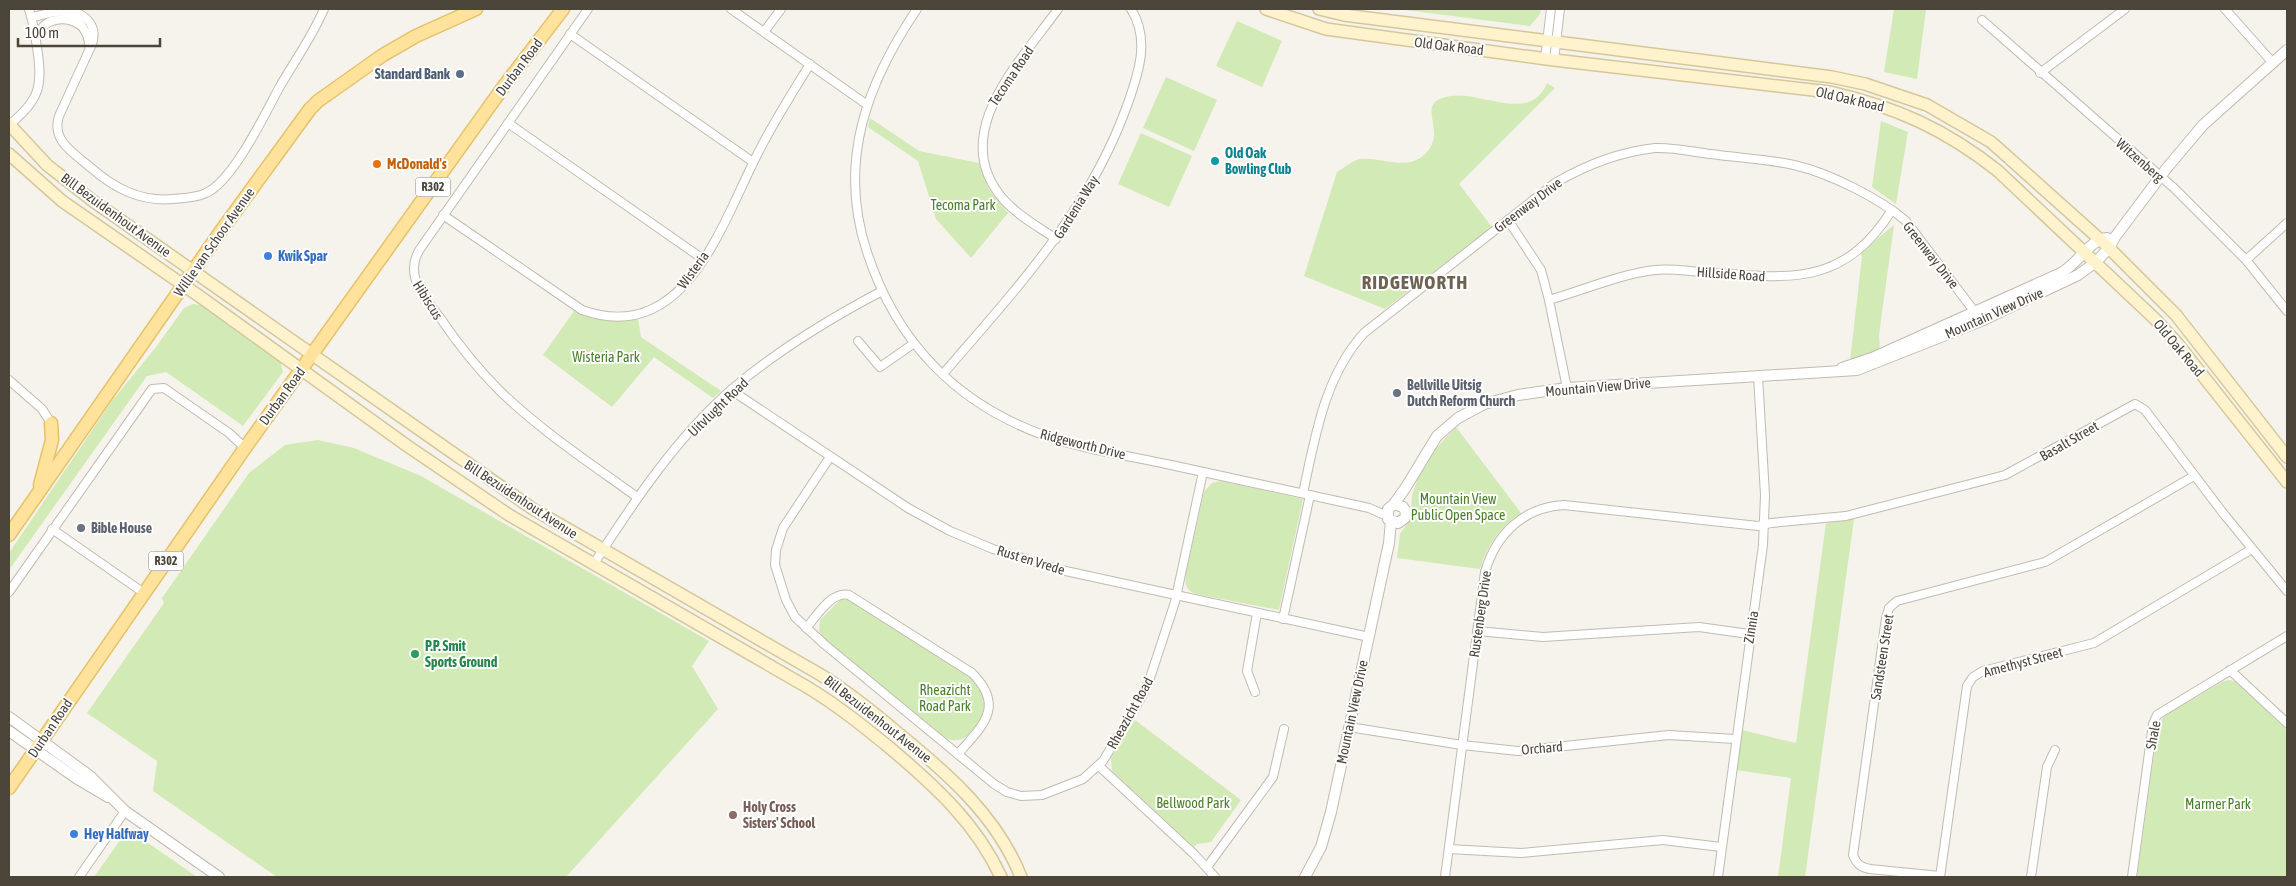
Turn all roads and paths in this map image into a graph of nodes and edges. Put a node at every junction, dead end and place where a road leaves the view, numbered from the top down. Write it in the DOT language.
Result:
graph roads {
  1 [pos="70,9"];
  2 [pos="324,9"];
  3 [pos="476,9"];
  4 [pos="563,9"];
  5 [pos="588,9"];
  6 [pos="732,9"];
  7 [pos="781,9"];
  8 [pos="917,9"];
  9 [pos="1058,9"];
  10 [pos="1131,9"];
  11 [pos="1266,9"];
  12 [pos="1319,9"];
  13 [pos="1551,9"];
  14 [pos="1560,9"];
  15 [pos="2125,9"];
  16 [pos="2225,9"];
  17 [pos="30,13"];
  18 [pos="1982,20"];
  19 [pos="80,25"];
  20 [pos="764,32"];
  21 [pos="570,34"];
  22 [pos="36,42"];
  23 [pos="1552,42"];
  24 [pos="89,48"];
  25 [pos="2287,50"];
  26 [pos="1550,60"];
  27 [pos="2273,63"];
  28 [pos="810,64"];
  29 [pos="2040,73"];
  30 [pos="866,104"];
  31 [pos="508,123"];
  32 [pos="9,125"];
  33 [pos="9,154"];
  34 [pos="753,162"];
  35 [pos="2160,177"];
  36 [pos="1892,210"];
  37 [pos="443,215"];
  38 [pos="1508,220"];
  39 [pos="2287,223"];
  40 [pos="2115,236"];
  41 [pos="1056,239"];
  42 [pos="2099,239"];
  43 [pos="2109,248"];
  44 [pos="2086,252"];
  45 [pos="703,259"];
  46 [pos="2246,260"];
  47 [pos="2096,262"];
  48 [pos="194,270"];
  49 [pos="183,285"];
  50 [pos="882,291"];
  51 [pos="1549,300"];
  52 [pos="1974,311"];
  53 [pos="2287,311"];
  54 [pos="1981,321"];
  55 [pos="858,341"];
  56 [pos="913,344"];
  57 [pos="312,354"];
  58 [pos="301,370"];
  59 [pos="1830,372"];
  60 [pos="943,374"];
  61 [pos="1758,376"];
  62 [pos="9,380"];
  63 [pos="1567,388"];
  64 [pos="731,390"];
  65 [pos="51,423"];
  66 [pos="244,448"];
  67 [pos="830,457"];
  68 [pos="2287,457"];
  69 [pos="1203,472"];
  70 [pos="2194,476"];
  71 [pos="2287,482"];
  72 [pos="1406,487"];
  73 [pos="1306,494"];
  74 [pos="37,495"];
  75 [pos="637,497"];
  76 [pos="1392,514"];
  77 [pos="1764,524"];
  78 [pos="52,528"];
  79 [pos="9,535"];
  80 [pos="2252,549"];
  81 [pos="603,550"];
  82 [pos="593,565"];
  83 [pos="9,592"];
  84 [pos="2287,592"];
  85 [pos="144,593"];
  86 [pos="1176,595"];
  87 [pos="1257,613"];
  88 [pos="1282,619"];
  89 [pos="806,628"];
  90 [pos="1477,631"];
  91 [pos="1750,634"];
  92 [pos="2287,636"];
  93 [pos="1369,637"];
  94 [pos="2230,670"];
  95 [pos="1255,692"];
  96 [pos="9,717"];
  97 [pos="2287,723"];
  98 [pos="1349,727"];
  99 [pos="1284,729"];
  100 [pos="9,731"];
  101 [pos="1735,740"];
  102 [pos="39,745"];
  103 [pos="1462,746"];
  104 [pos="2055,750"];
  105 [pos="958,754"];
  106 [pos="1099,766"];
  107 [pos="9,788"];
  108 [pos="123,808"];
  109 [pos="1721,848"];
  110 [pos="1449,849"];
  111 [pos="1207,867"];
  112 [pos="79,877"];
  113 [pos="219,877"];
  114 [pos="1001,877"];
  115 [pos="1021,877"];
  116 [pos="1215,877"];
  117 [pos="1305,877"];
  118 [pos="1445,877"];
  119 [pos="1718,877"];
  120 [pos="1940,877"];
  121 [pos="2031,877"];
  122 [pos="2132,877"];
  1 -- 24 [label="street"];
  2 -- 24 [label="street"];
  3 -- 48 [label="main road, Willie van Schoor Avenue"];
  4 -- 57 [label="main road, Durban Road / R302"];
  5 -- 21 [label="street, Hibiscus"];
  6 -- 20 [label="street"];
  7 -- 20 [label="street"];
  8 -- 30 [label="street, Ridgeworth Drive"];
  9 -- 41 [label="street, Tecoma Road"];
  10 -- 41 [label="street, Gardenia Way"];
  11 -- 26 [label="main road, Old Oak Road"];
  12 -- 23 [label="main road, Old Oak Road"];
  13 -- 23 [label="street"];
  14 -- 23 [label="street"];
  15 -- 29 [label="street"];
  16 -- 27 [label="street"];
  17 -- 19 [label="street"];
  17 -- 22 [label="street"];
  18 -- 29 [label="street, Witzenberg"];
  19 -- 22 [label="street"];
  19 -- 24 [label="street"];
  20 -- 28 [label="street"];
  21 -- 31 [label="street, Hibiscus"];
  21 -- 34 [label="street"];
  22 -- 32 [label="street"];
  23 -- 26 [label="street"];
  23 -- 42 [label="main road, Old Oak Road"];
  25 -- 27 [label="street, Mountain View Drive"];
  26 -- 44 [label="main road, Old Oak Road"];
  27 -- 35 [label="street, Mountain View Drive"];
  28 -- 30 [label="street"];
  28 -- 34 [label="street, Wisteria"];
  29 -- 35 [label="street, Witzenberg"];
  30 -- 50 [label="street, Ridgeworth Drive"];
  31 -- 37 [label="street, Hibiscus"];
  31 -- 45 [label="street"];
  32 -- 48 [label="main road, Bill Bezuidenhout Avenue"];
  33 -- 49 [label="main road, Bill Bezuidenhout Avenue"];
  34 -- 45 [label="street, Wisteria"];
  35 -- 40 [label="street, Mountain View Drive"];
  35 -- 46 [label="street, Witzenberg"];
  36 -- 38 [label="street, Greenway Drive"];
  36 -- 51 [label="street, Hillside Road"];
  36 -- 52 [label="street, Greenway Drive"];
  37 -- 45 [label="street, Wisteria"];
  37 -- 75 [label="street, Hibiscus"];
  38 -- 51 [label="street"];
  38 -- 73 [label="street, Greenway Drive"];
  39 -- 46 [label="street"];
  40 -- 42 [label="street"];
  40 -- 43 [label="street, Mountain View Drive"];
  41 -- 60 [label="street, Gardenia Way"];
  42 -- 43 [label="main road, Old Oak Road"];
  42 -- 44 [label="street, Mountain View Drive"];
  43 -- 47 [label="street, Mountain View Drive"];
  43 -- 68 [label="main road, Old Oak Road"];
  44 -- 47 [label="main road, Old Oak Road"];
  44 -- 52 [label="street, Mountain View Drive"];
  46 -- 53 [label="street, Witzenberg"];
  47 -- 54 [label="street, Mountain View Drive"];
  47 -- 71 [label="main road, Old Oak Road"];
  48 -- 49 [label="main road, Willie van Schoor Avenue"];
  48 -- 57 [label="main road, Bill Bezuidenhout Avenue"];
  49 -- 58 [label="main road, Bill Bezuidenhout Avenue"];
  49 -- 74 [label="main road, Willie van Schoor Avenue"];
  50 -- 56 [label="street, Ridgeworth Drive"];
  50 -- 64 [label="street, Uitvlught Road"];
  51 -- 63 [label="street"];
  52 -- 54 [label="street, Greenway Drive"];
  52 -- 59 [label="street, Mountain View Drive"];
  54 -- 59 [label="street, Mountain View Drive"];
  55 -- 56 [label="street"];
  56 -- 60 [label="street, Ridgeworth Drive"];
  57 -- 58 [label="main road, Durban Road / R302"];
  57 -- 81 [label="main road, Bill Bezuidenhout Avenue"];
  58 -- 66 [label="main road, Durban Road / R302"];
  58 -- 82 [label="main road, Bill Bezuidenhout Avenue"];
  59 -- 61 [label="street, Mountain View Drive"];
  60 -- 69 [label="street, Ridgeworth Drive"];
  61 -- 63 [label="street, Mountain View Drive"];
  61 -- 77 [label="street, Zinnia"];
  62 -- 65 [label="street"];
  63 -- 72 [label="street, Mountain View Drive"];
  64 -- 67 [label="street, Rust en Vrede"];
  64 -- 75 [label="street, Uitvlught Road"];
  65 -- 74 [label="main road"];
  66 -- 78 [label="street"];
  66 -- 85 [label="main road, Durban Road / R302"];
  67 -- 86 [label="street, Rust en Vrede"];
  67 -- 89 [label="street, Rheazicht Road"];
  69 -- 73 [label="street, Ridgeworth Drive"];
  69 -- 86 [label="street, Rheazicht Road"];
  70 -- 77 [label="street, Basalt Street"];
  70 -- 80 [label="street, Basalt Street"];
  70 -- 120 [label="street, Sandsteen Street"];
  72 -- 76 [label="street, Mountain View Drive"];
  72 -- 76 [label="street, Mountain View Drive"];
  73 -- 76 [label="street, Ridgeworth Drive"];
  73 -- 88 [label="street, Greenway Drive"];
  74 -- 79 [label="main road, Willie van Schoor Avenue"];
  75 -- 81 [label="street, Uitvlught Road"];
  76 -- 93 [label="street, Mountain View Drive"];
  77 -- 90 [label="street, Rustenberg Drive"];
  77 -- 91 [label="street, Zinnia"];
  78 -- 83 [label="street"];
  78 -- 85 [label="street"];
  80 -- 84 [label="street, Basalt Street"];
  80 -- 120 [label="street, Amethyst Street"];
  81 -- 82 [label="street, Uitvlught Road"];
  81 -- 115 [label="main road, Bill Bezuidenhout Avenue"];
  82 -- 114 [label="main road, Bill Bezuidenhout Avenue"];
  85 -- 102 [label="main road, Durban Road / R302"];
  86 -- 87 [label="street, Rust en Vrede"];
  86 -- 106 [label="street, Rheazicht Road"];
  87 -- 88 [label="street, Rust en Vrede"];
  87 -- 95 [label="street"];
  88 -- 93 [label="street, Rust en Vrede"];
  89 -- 105 [label="street, Rheazicht Road"];
  89 -- 105 [label="street"];
  90 -- 91 [label="street"];
  90 -- 103 [label="street, Rustenberg Drive"];
  91 -- 101 [label="street, Zinnia"];
  92 -- 94 [label="street, Shale"];
  93 -- 98 [label="street, Mountain View Drive"];
  94 -- 97 [label="street"];
  94 -- 122 [label="street, Shale"];
  96 -- 102 [label="street"];
  98 -- 103 [label="street, Orchard"];
  98 -- 117 [label="street, Mountain View Drive"];
  99 -- 111 [label="street"];
  100 -- 102 [label="street"];
  101 -- 103 [label="street, Orchard"];
  101 -- 109 [label="street, Zinnia"];
  102 -- 107 [label="main road, Durban Road / R302"];
  102 -- 108 [label="street"];
  103 -- 110 [label="street, Rustenberg Drive"];
  104 -- 121 [label="street"];
  105 -- 106 [label="street, Rheazicht Road"];
  106 -- 111 [label="street"];
  108 -- 112 [label="street"];
  108 -- 113 [label="street"];
  109 -- 110 [label="street"];
  109 -- 119 [label="street, Zinnia"];
  110 -- 118 [label="street, Rustenberg Drive"];
  111 -- 116 [label="street"];
}
